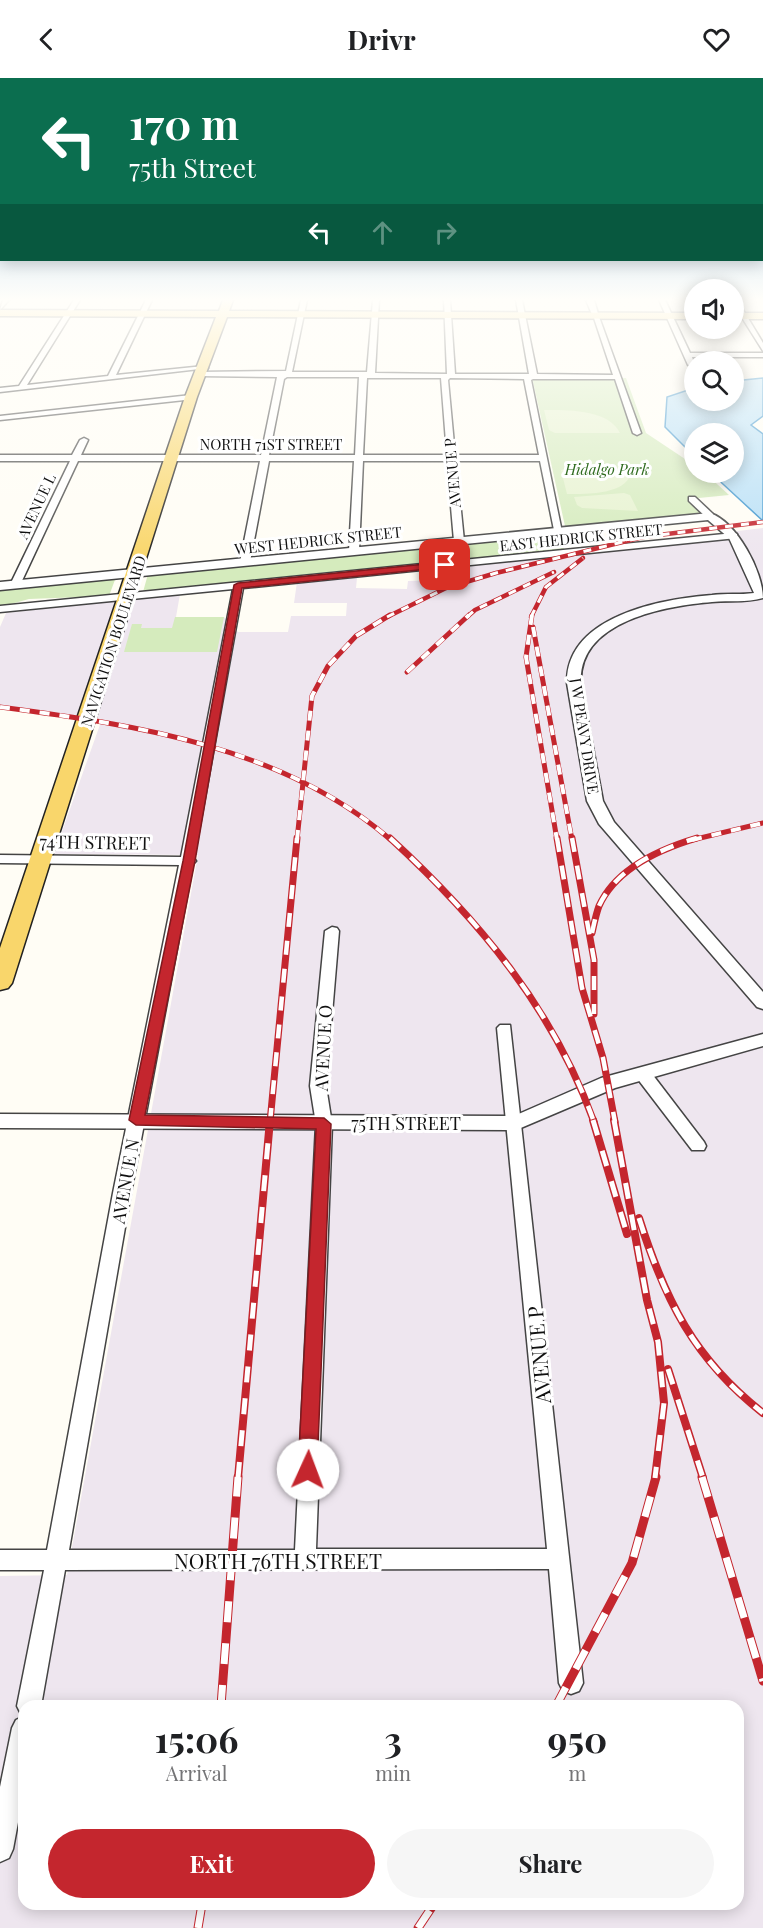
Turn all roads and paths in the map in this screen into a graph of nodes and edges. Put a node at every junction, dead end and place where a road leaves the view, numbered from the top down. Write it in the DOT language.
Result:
graph roads {
  1 [pos="29,386"];
  2 [pos="196,386"];
  3 [pos="278,386"];
  4 [pos="362,386"];
  5 [pos="445,386"];
  6 [pos="527,386"];
  7 [pos="620,386"];
  8 [pos="22,387"];
  9 [pos="0,390"];
  10 [pos="191,397"];
  11 [pos="0,418"];
  12 [pos="637,433"];
  13 [pos="84,440"];
  14 [pos="0,458"];
  15 [pos="75,458"];
  16 [pos="171,458"];
  17 [pos="264,458"];
  18 [pos="358,458"];
  19 [pos="450,458"];
  20 [pos="543,458"];
  21 [pos="692,499"];
  22 [pos="710,516"];
  23 [pos="559,530"];
  24 [pos="734,536"];
  25 [pos="459,541"];
  26 [pos="354,551"];
  27 [pos="245,562"];
  28 [pos="134,573"];
  29 [pos="15,585"];
  30 [pos="238,585"];
  31 [pos="0,586"];
  32 [pos="127,597"];
  33 [pos="1,611"];
  34 [pos="0,859"];
  35 [pos="42,859"];
  36 [pos="189,861"];
  37 [pos="332,931"];
  38 [pos="0,983"];
  39 [pos="763,1003"];
  40 [pos="505,1028"];
  41 [pos="763,1040"];
  42 [pos="643,1074"];
  43 [pos="0,1120"];
  44 [pos="136,1120"];
  45 [pos="516,1123"];
  46 [pos="324,1124"];
  47 [pos="698,1146"];
  48 [pos="556,1559"];
  49 [pos="0,1560"];
  50 [pos="57,1561"];
  51 [pos="305,1561"];
  52 [pos="571,1683"];
  53 [pos="29,1700"];
  54 [pos="18,1758"];
  55 [pos="0,1848"];
  1 -- 8 [label="street"];
  2 -- 10 [label="main road, NAVIGATION BOULEVARD"];
  3 -- 17 [label="street"];
  4 -- 18 [label="street"];
  5 -- 19 [label="street, AVENUE P"];
  6 -- 20 [label="street"];
  7 -- 12 [label="street"];
  8 -- 9 [label="street"];
  10 -- 11 [label="street"];
  10 -- 16 [label="main road, NAVIGATION BOULEVARD"];
  13 -- 15 [label="street, AVENUE L"];
  14 -- 15 [label="street, NORTH 71ST STREET"];
  15 -- 16 [label="street, NORTH 71ST STREET"];
  15 -- 29 [label="street, AVENUE L"];
  16 -- 17 [label="street, NORTH 71ST STREET"];
  16 -- 28 [label="main road, NAVIGATION BOULEVARD"];
  17 -- 18 [label="street, NORTH 71ST STREET"];
  17 -- 27 [label="street"];
  18 -- 19 [label="street, NORTH 71ST STREET"];
  18 -- 26 [label="street"];
  19 -- 20 [label="street, NORTH 71ST STREET"];
  19 -- 25 [label="street, AVENUE P"];
  20 -- 23 [label="street"];
  21 -- 22 [label="street, J W PEAVY DRIVE"];
  22 -- 23 [label="street, WEST HEDRICK STREET"];
  22 -- 24 [label="street, J W PEAVY DRIVE"];
  23 -- 25 [label="street, WEST HEDRICK STREET"];
  24 -- 30 [label="street, EAST HEDRICK STREET"];
  24 -- 39 [label="street, J W PEAVY DRIVE"];
  25 -- 26 [label="street, WEST HEDRICK STREET"];
  26 -- 27 [label="street, WEST HEDRICK STREET"];
  27 -- 28 [label="street, WEST HEDRICK STREET"];
  28 -- 29 [label="street, WEST HEDRICK STREET"];
  28 -- 32 [label="main road, NAVIGATION BOULEVARD"];
  29 -- 31 [label="street, WEST HEDRICK STREET"];
  30 -- 32 [label="street, EAST HEDRICK STREET"];
  30 -- 36 [label="street, AVENUE N"];
  32 -- 33 [label="street, EAST HEDRICK STREET"];
  32 -- 35 [label="main road, NAVIGATION BOULEVARD"];
  34 -- 35 [label="street, 74TH STREET"];
  35 -- 36 [label="street, 74TH STREET"];
  35 -- 38 [label="main road, NAVIGATION BOULEVARD"];
  36 -- 44 [label="street, AVENUE N"];
  37 -- 46 [label="street, AVENUE O"];
  40 -- 45 [label="street, AVENUE P"];
  41 -- 42 [label="street, 75TH STREET"];
  42 -- 45 [label="street, 75TH STREET"];
  42 -- 47 [label="street"];
  43 -- 44 [label="street, 75TH STREET"];
  44 -- 46 [label="street, 75TH STREET"];
  44 -- 50 [label="street, AVENUE N"];
  45 -- 46 [label="street, 75TH STREET"];
  45 -- 48 [label="street, AVENUE P"];
  46 -- 51 [label="street, AVENUE O"];
  48 -- 51 [label="street, NORTH 76TH STREET"];
  48 -- 52 [label="street, AVENUE P"];
  49 -- 50 [label="street, NORTH 76TH STREET"];
  50 -- 51 [label="street, NORTH 76TH STREET"];
  50 -- 53 [label="street, AVENUE N"];
  54 -- 55 [label="street"];
}
